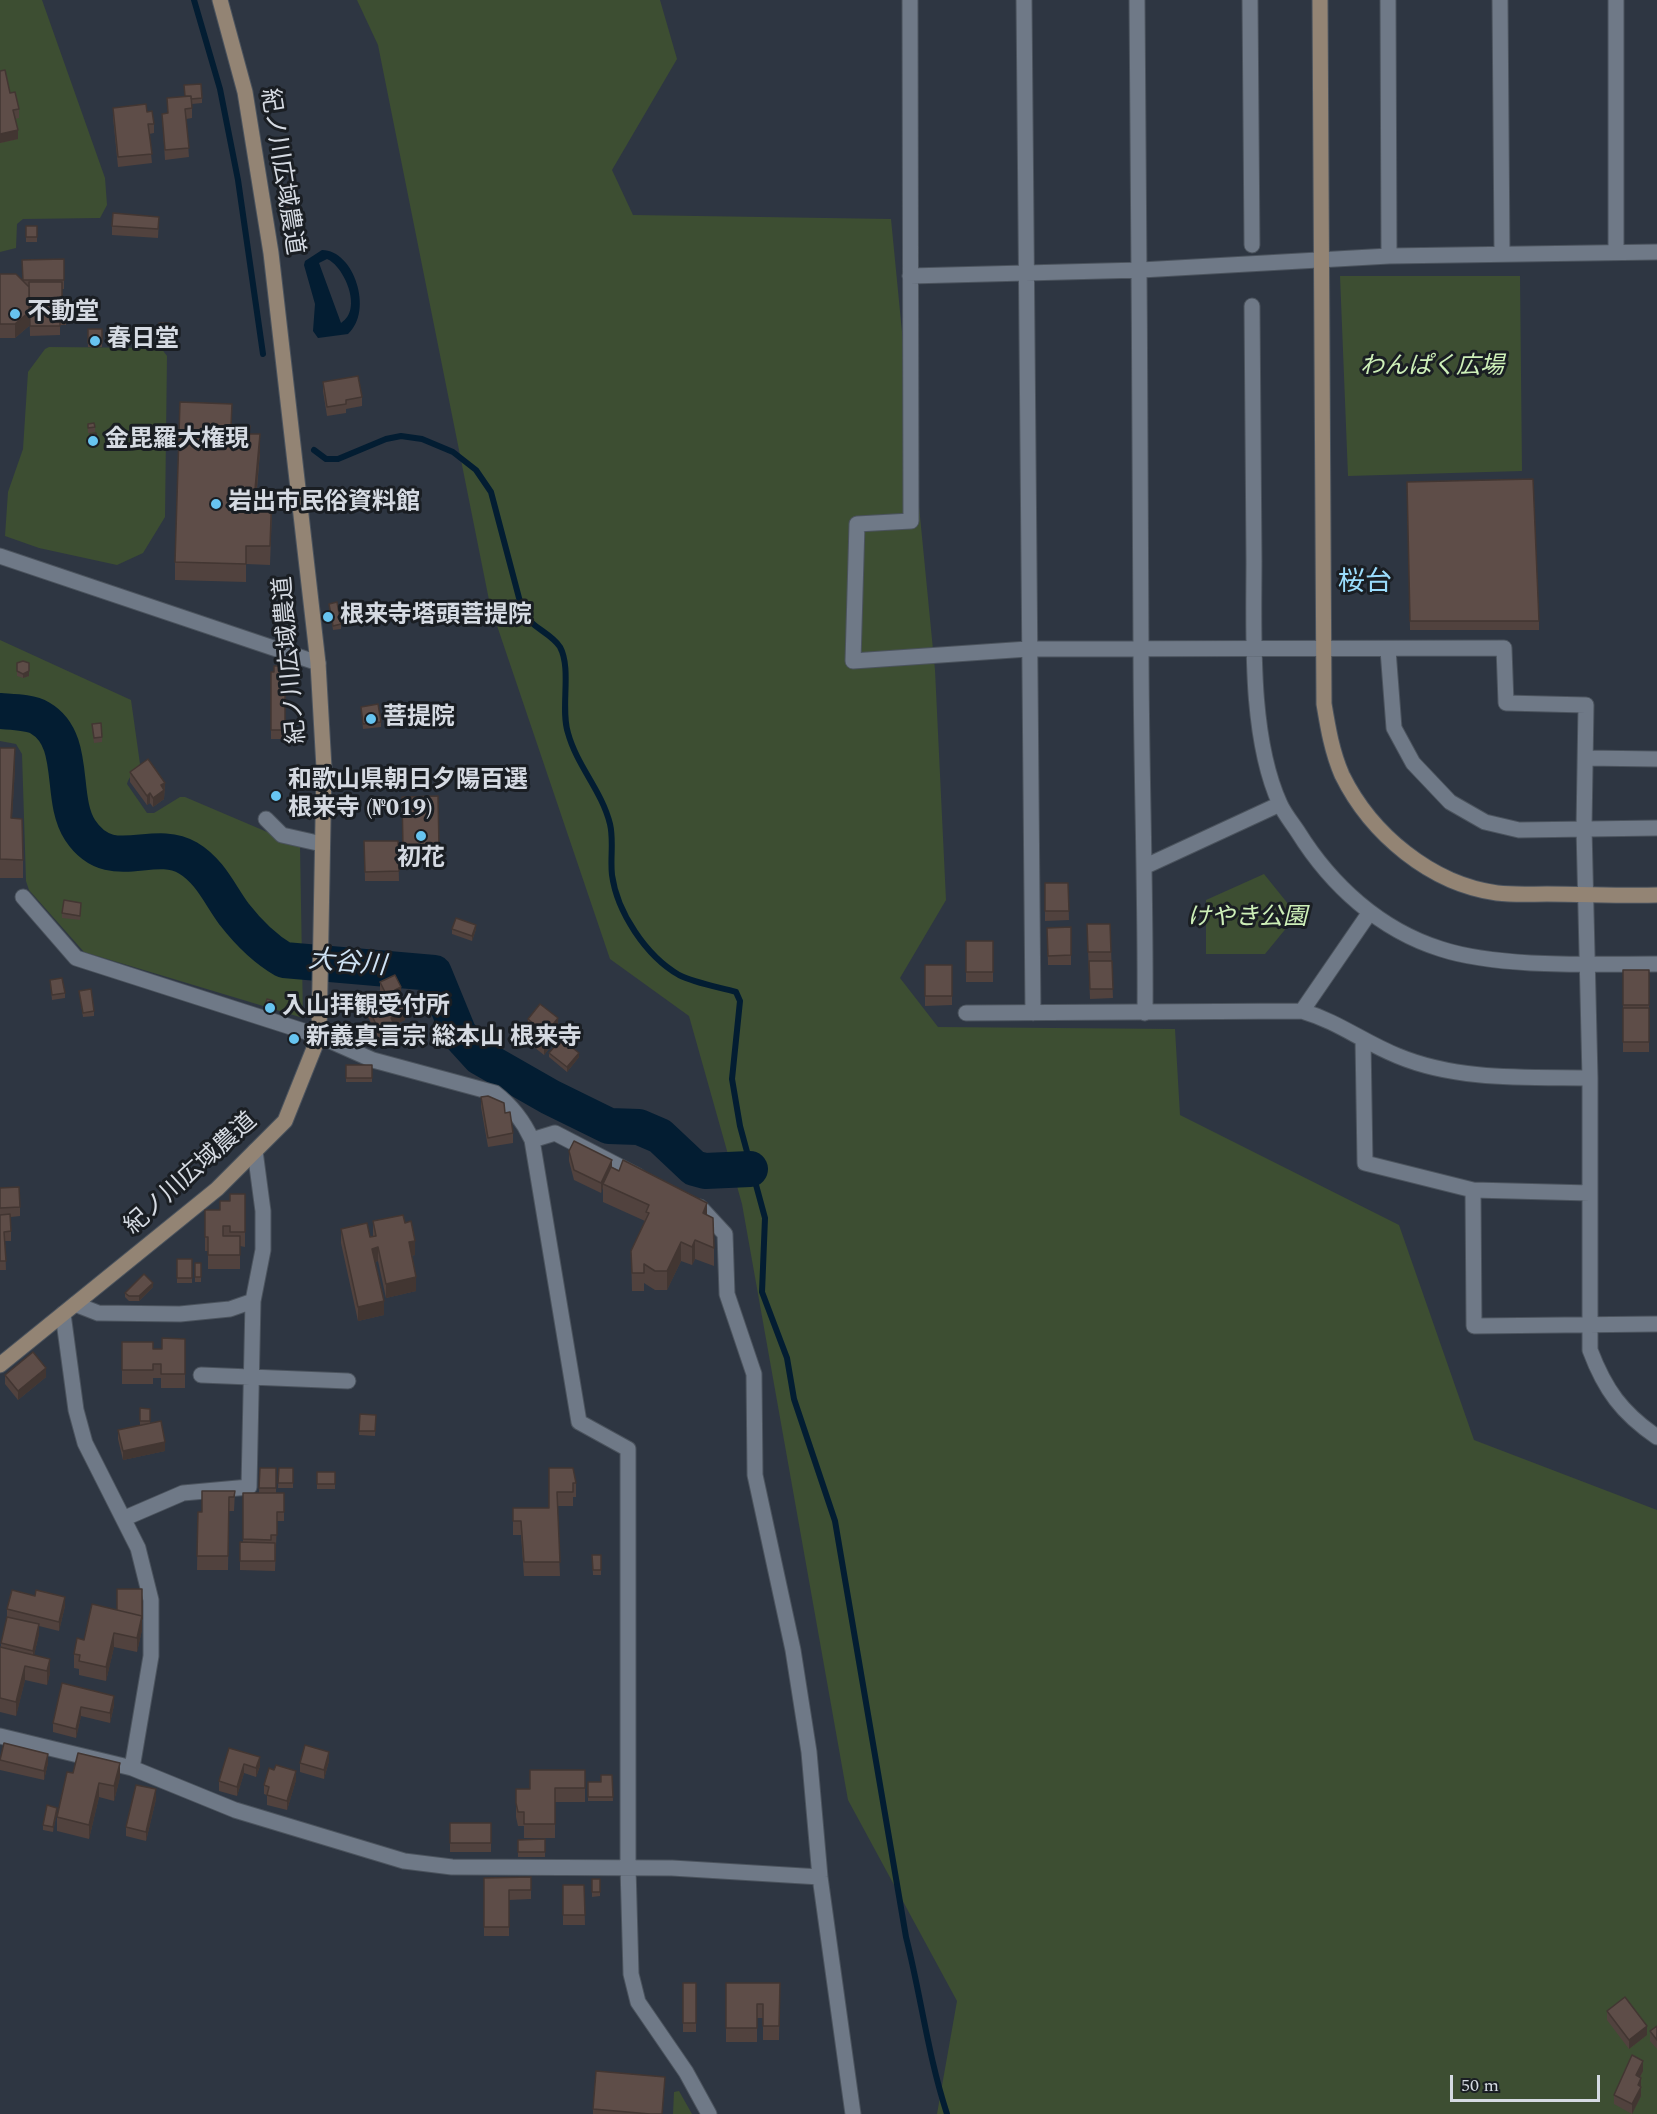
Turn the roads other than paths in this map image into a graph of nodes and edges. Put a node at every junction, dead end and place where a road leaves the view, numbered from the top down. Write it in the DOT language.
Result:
graph roads {
  1 [pos="220,0"];
  2 [pos="910,0"];
  3 [pos="1024,0"];
  4 [pos="1137,0"];
  5 [pos="1250,0"];
  6 [pos="1320,0"];
  7 [pos="1388,0"];
  8 [pos="1500,0"];
  9 [pos="1616,0"];
  10 [pos="1252,246"];
  11 [pos="1502,252"];
  12 [pos="1616,252"];
  13 [pos="1657,252"];
  14 [pos="1389,256"];
  15 [pos="1323,258"];
  16 [pos="1141,270"];
  17 [pos="1026,273"];
  18 [pos="910,276"];
  19 [pos="1252,306"];
  20 [pos="0,556"];
  21 [pos="1029,649"];
  22 [pos="1141,649"];
  23 [pos="1254,650"];
  24 [pos="1324,650"];
  25 [pos="1388,650"];
  26 [pos="318,663"];
  27 [pos="1586,758"];
  28 [pos="1657,759"];
  29 [pos="1280,804"];
  30 [pos="266,819"];
  31 [pos="1584,828"];
  32 [pos="1657,828"];
  33 [pos="322,844"];
  34 [pos="1146,866"];
  35 [pos="1657,895"];
  36 [pos="1587,896"];
  37 [pos="23,897"];
  38 [pos="1370,912"];
  39 [pos="1588,964"];
  40 [pos="1657,964"];
  41 [pos="1302,1011"];
  42 [pos="1034,1012"];
  43 [pos="966,1013"];
  44 [pos="1145,1013"];
  45 [pos="319,1036"];
  46 [pos="1363,1039"];
  47 [pos="1590,1078"];
  48 [pos="532,1140"];
  49 [pos="255,1151"];
  50 [pos="648,1181"];
  51 [pos="1473,1190"];
  52 [pos="1590,1193"];
  53 [pos="690,1202"];
  54 [pos="253,1301"];
  55 [pos="69,1309"];
  56 [pos="1590,1324"];
  57 [pos="1657,1324"];
  58 [pos="0,1365"];
  59 [pos="201,1375"];
  60 [pos="252,1375"];
  61 [pos="348,1381"];
  62 [pos="1657,1437"];
  63 [pos="125,1518"];
  64 [pos="0,1736"];
  65 [pos="132,1768"];
  66 [pos="628,1868"];
  67 [pos="820,1877"];
  68 [pos="710,2114"];
  69 [pos="853,2114"];
  1 -- 26 [label="street, 紀ノ川広域農道"];
  2 -- 18 [label="street"];
  3 -- 17 [label="street"];
  4 -- 16 [label="street"];
  5 -- 10 [label="street"];
  6 -- 15 [label="street"];
  7 -- 14 [label="street"];
  8 -- 11 [label="street"];
  9 -- 12 [label="street"];
  11 -- 12 [label="street"];
  11 -- 14 [label="street"];
  12 -- 13 [label="street"];
  14 -- 15 [label="street"];
  15 -- 16 [label="street"];
  15 -- 24 [label="street"];
  16 -- 17 [label="street"];
  16 -- 22 [label="street"];
  17 -- 18 [label="street"];
  17 -- 21 [label="street"];
  18 -- 21 [label="street"];
  19 -- 23 [label="street"];
  20 -- 26 [label="street"];
  21 -- 22 [label="street"];
  21 -- 42 [label="street"];
  22 -- 23 [label="street"];
  22 -- 34 [label="street"];
  23 -- 24 [label="street"];
  23 -- 29 [label="street"];
  24 -- 25 [label="street"];
  24 -- 36 [label="street"];
  25 -- 27 [label="street"];
  25 -- 31 [label="street"];
  26 -- 33 [label="street, 紀ノ川広域農道"];
  27 -- 28 [label="street"];
  27 -- 31 [label="street"];
  29 -- 34 [label="street"];
  29 -- 38 [label="street"];
  30 -- 33 [label="street"];
  31 -- 32 [label="street"];
  31 -- 36 [label="street"];
  33 -- 45 [label="street, 紀ノ川広域農道"];
  34 -- 44 [label="street"];
  35 -- 36 [label="street"];
  36 -- 39 [label="street"];
  37 -- 45 [label="street"];
  38 -- 39 [label="street"];
  38 -- 41 [label="street"];
  39 -- 40 [label="street"];
  39 -- 47 [label="street"];
  41 -- 44 [label="street"];
  41 -- 46 [label="street"];
  42 -- 43 [label="street"];
  42 -- 44 [label="street"];
  45 -- 48 [label="street"];
  45 -- 49 [label="street, 紀ノ川広域農道"];
  46 -- 47 [label="street"];
  46 -- 51 [label="street"];
  47 -- 52 [label="street"];
  48 -- 50 [label="street"];
  48 -- 66 [label="street"];
  49 -- 54 [label="street"];
  49 -- 55 [label="street, 紀ノ川広域農道"];
  51 -- 52 [label="street"];
  51 -- 56 [label="street"];
  52 -- 56 [label="street"];
  53 -- 67 [label="street"];
  54 -- 55 [label="street"];
  54 -- 60 [label="street"];
  55 -- 58 [label="street, 紀ノ川広域農道"];
  55 -- 63 [label="street"];
  56 -- 57 [label="street"];
  56 -- 62 [label="street"];
  59 -- 60 [label="street"];
  60 -- 61 [label="street"];
  60 -- 63 [label="street"];
  63 -- 65 [label="street"];
  64 -- 65 [label="street"];
  65 -- 66 [label="street"];
  66 -- 67 [label="street"];
  66 -- 68 [label="street"];
  67 -- 69 [label="street"];
}
